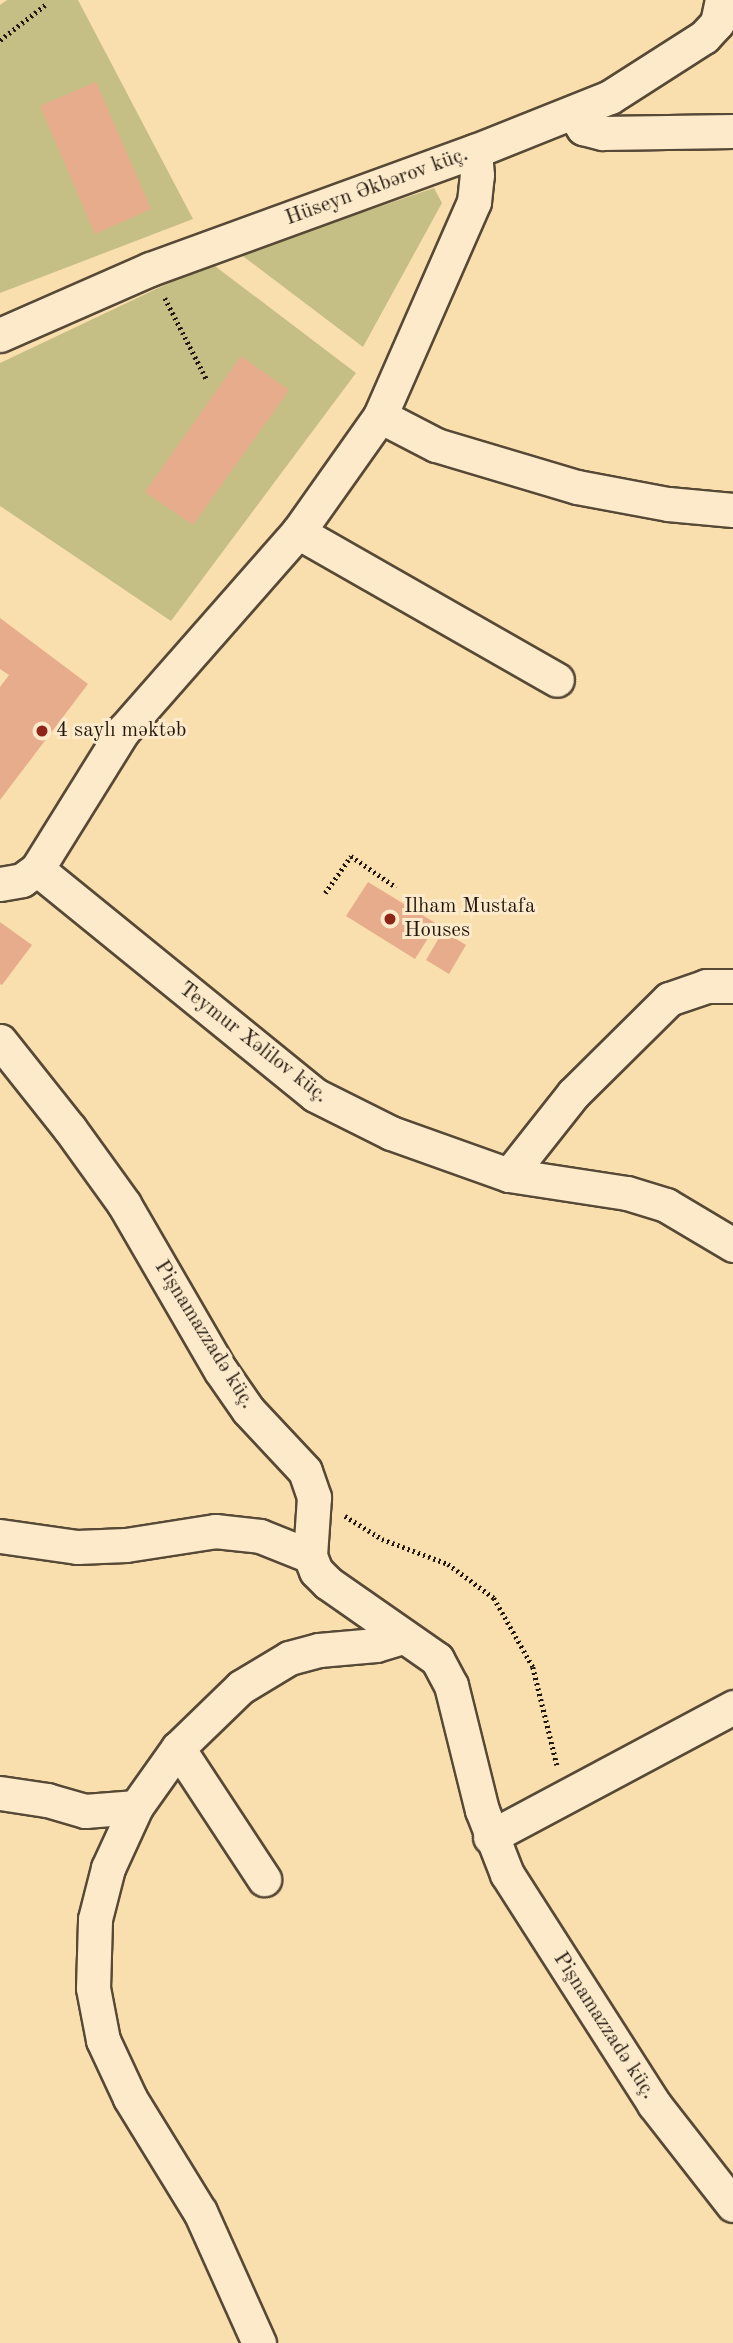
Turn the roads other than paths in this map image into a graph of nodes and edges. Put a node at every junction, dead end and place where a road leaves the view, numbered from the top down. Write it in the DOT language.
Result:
graph roads {
  1 [pos="724,16"];
  2 [pos="574,114"];
  3 [pos="733,131"];
  4 [pos="475,151"];
  5 [pos="0,335"];
  6 [pos="380,416"];
  7 [pos="733,510"];
  8 [pos="298,532"];
  9 [pos="557,680"];
  10 [pos="37,869"];
  11 [pos="0,884"];
  12 [pos="733,986"];
  13 [pos="0,1041"];
  14 [pos="509,1175"];
  15 [pos="733,1245"];
  16 [pos="0,1536"];
  17 [pos="310,1556"];
  18 [pos="402,1637"];
  19 [pos="733,1707"];
  20 [pos="178,1748"];
  21 [pos="0,1793"];
  22 [pos="136,1807"];
  23 [pos="491,1837"];
  24 [pos="264,1879"];
  25 [pos="733,2205"];
  26 [pos="258,2343"];
  1 -- 2 [label="street, Hüseyn Əkbərov küç."];
  2 -- 3 [label="street"];
  2 -- 4 [label="street, Hüseyn Əkbərov küç."];
  4 -- 5 [label="street, Hüseyn Əkbərov küç."];
  4 -- 6 [label="street"];
  6 -- 7 [label="street"];
  6 -- 8 [label="street"];
  8 -- 9 [label="street"];
  8 -- 10 [label="street"];
  10 -- 11 [label="street"];
  10 -- 14 [label="street, Teymur Xəlilov küç."];
  12 -- 14 [label="street"];
  13 -- 17 [label="street, Pişnamazzadə küç."];
  14 -- 15 [label="street, Teymur Xəlilov küç."];
  16 -- 17 [label="street"];
  17 -- 18 [label="street, Pişnamazzadə küç."];
  18 -- 20 [label="street"];
  18 -- 23 [label="street, Pişnamazzadə küç."];
  19 -- 23 [label="street"];
  20 -- 22 [label="street"];
  20 -- 24 [label="street"];
  21 -- 22 [label="street"];
  22 -- 26 [label="street"];
  23 -- 25 [label="street, Pişnamazzadə küç."];
}
